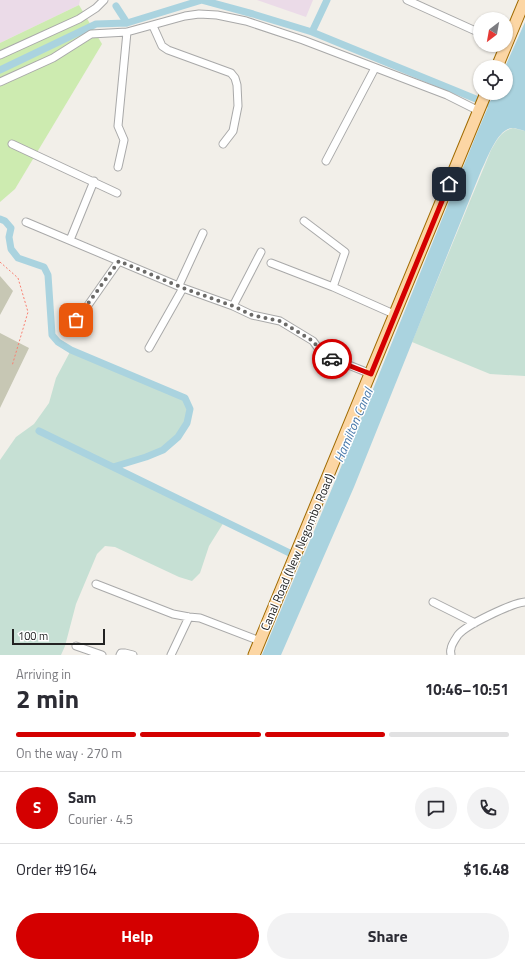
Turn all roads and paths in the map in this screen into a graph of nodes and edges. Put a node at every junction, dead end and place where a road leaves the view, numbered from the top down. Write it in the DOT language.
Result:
graph roads {
  1 [pos="104,0"];
  2 [pos="407,0"];
  3 [pos="525,0"];
  4 [pos="153,26"];
  5 [pos="513,28"];
  6 [pos="473,30"];
  7 [pos="127,32"];
  8 [pos="0,55"];
  9 [pos="375,68"];
  10 [pos="0,82"];
  11 [pos="484,100"];
  12 [pos="480,110"];
  13 [pos="12,144"];
  14 [pos="223,144"];
  15 [pos="326,161"];
  16 [pos="118,167"];
  17 [pos="94,181"];
  18 [pos="117,193"];
  19 [pos="304,221"];
  20 [pos="26,222"];
  21 [pos="203,233"];
  22 [pos="70,240"];
  23 [pos="261,252"];
  24 [pos="119,261"];
  25 [pos="0,262"];
  26 [pos="271,263"];
  27 [pos="181,286"];
  28 [pos="333,287"];
  29 [pos="233,306"];
  30 [pos="396,315"];
  31 [pos="76,320"];
  32 [pos="150,348"];
  33 [pos="12,366"];
  34 [pos="371,374"];
  35 [pos="96,584"];
  36 [pos="433,602"];
  37 [pos="525,602"];
  38 [pos="189,617"];
  39 [pos="475,623"];
  40 [pos="260,641"];
  41 [pos="76,646"];
  42 [pos="102,655"];
  43 [pos="120,655"];
  44 [pos="133,655"];
  45 [pos="171,655"];
  46 [pos="254,655"];
  47 [pos="451,655"];
  1 -- 8 [label="street"];
  2 -- 6 [label="street"];
  3 -- 5 [label="main road"];
  4 -- 7 [label="street"];
  4 -- 9 [label="street"];
  4 -- 14 [label="street"];
  7 -- 10 [label="street"];
  7 -- 16 [label="street"];
  9 -- 12 [label="street"];
  9 -- 15 [label="street"];
  11 -- 12 [label="main road, Canal Road (New Negombo Road)"];
  12 -- 30 [label="main road, Canal Road (New Negombo Road)"];
  13 -- 17 [label="street"];
  17 -- 18 [label="street"];
  17 -- 22 [label="street"];
  19 -- 28 [label="street"];
  20 -- 22 [label="street"];
  21 -- 27 [label="street"];
  22 -- 24 [label="street"];
  23 -- 29 [label="street"];
  24 -- 27 [label="street"];
  24 -- 31 [label="street"];
  25 -- 33 [label="path"];
  26 -- 28 [label="street"];
  27 -- 29 [label="street"];
  27 -- 32 [label="street"];
  28 -- 30 [label="street"];
  29 -- 34 [label="street"];
  30 -- 34 [label="main road, Canal Road (New Negombo Road)"];
  34 -- 40 [label="main road, Canal Road (New Negombo Road)"];
  35 -- 38 [label="street"];
  36 -- 39 [label="street"];
  37 -- 39 [label="street"];
  38 -- 40 [label="street"];
  38 -- 45 [label="street"];
  39 -- 47 [label="street"];
  40 -- 46 [label="main road, Canal Road (New Negombo Road)"];
  41 -- 42 [label="street"];
  43 -- 44 [label="street"];
}
